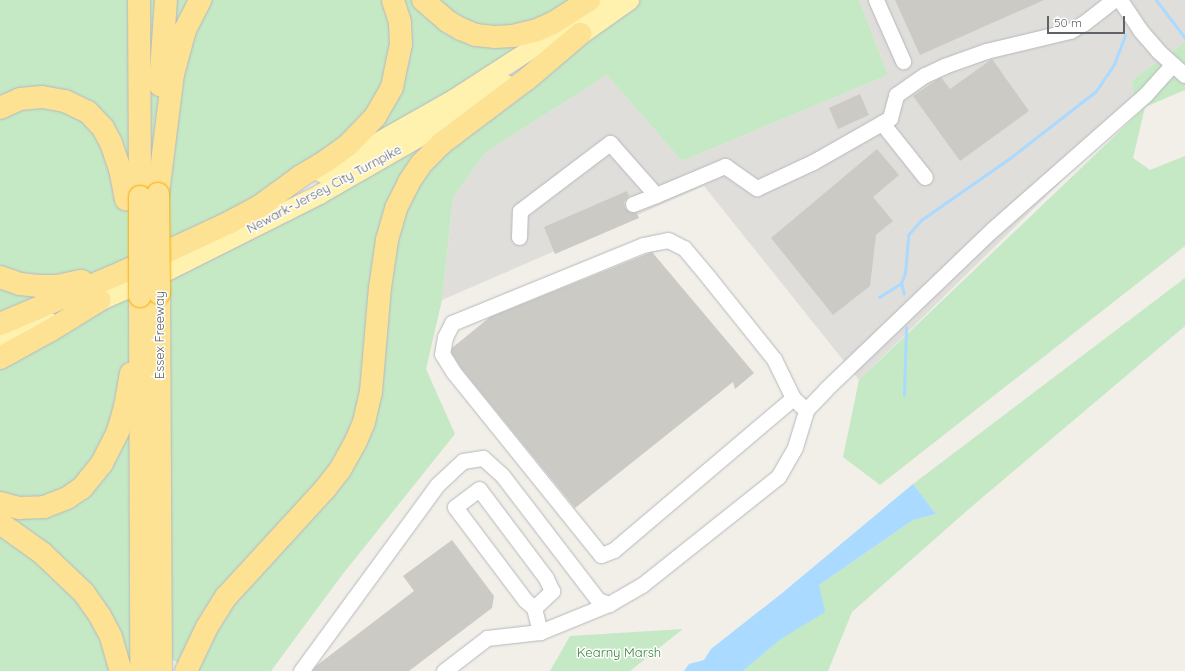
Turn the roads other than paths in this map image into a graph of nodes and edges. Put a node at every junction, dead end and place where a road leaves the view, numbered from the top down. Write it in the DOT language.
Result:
graph roads {
  1 [pos="139,0"];
  2 [pos="166,0"];
  3 [pos="200,0"];
  4 [pos="393,0"];
  5 [pos="424,0"];
  6 [pos="589,0"];
  7 [pos="606,0"];
  8 [pos="629,0"];
  9 [pos="876,0"];
  10 [pos="1113,0"];
  11 [pos="1120,0"];
  12 [pos="580,34"];
  13 [pos="903,61"];
  14 [pos="1172,65"];
  15 [pos="1185,75"];
  16 [pos="0,108"];
  17 [pos="882,123"];
  18 [pos="925,177"];
  19 [pos="656,195"];
  20 [pos="141,197"];
  21 [pos="633,204"];
  22 [pos="260,206"];
  23 [pos="519,237"];
  24 [pos="155,258"];
  25 [pos="0,278"];
  26 [pos="100,300"];
  27 [pos="0,324"];
  28 [pos="150,334"];
  29 [pos="0,342"];
  30 [pos="0,358"];
  31 [pos="793,398"];
  32 [pos="806,410"];
  33 [pos="0,503"];
  34 [pos="0,523"];
  35 [pos="609,604"];
  36 [pos="534,608"];
  37 [pos="540,632"];
  38 [pos="121,671"];
  39 [pos="141,671"];
  40 [pos="161,671"];
  41 [pos="186,671"];
  42 [pos="301,671"];
  43 [pos="444,671"];
  1 -- 20 [label="highway, Essex Freeway"];
  2 -- 20 [label="highway, Essex Freeway"];
  3 -- 20 [label="highway"];
  4 -- 22 [label="highway"];
  5 -- 6 [label="highway"];
  7 -- 22 [label="main road, Newark-Jersey City Turnpike"];
  8 -- 12 [label="main road, Newark-Jersey City Turnpike"];
  9 -- 13 [label="street"];
  10 -- 17 [label="street"];
  11 -- 14 [label="street"];
  12 -- 26 [label="main road, Newark-Jersey City Turnpike"];
  12 -- 41 [label="highway"];
  14 -- 15 [label="street"];
  14 -- 32 [label="street"];
  16 -- 20 [label="highway"];
  17 -- 18 [label="street"];
  17 -- 19 [label="street"];
  19 -- 21 [label="street"];
  19 -- 23 [label="street"];
  20 -- 28 [label="highway, Essex Freeway, bridge"];
  20 -- 28 [label="highway, Essex Freeway, bridge"];
  22 -- 24 [label="highway, Newark-Jersey City Turnpike"];
  24 -- 25 [label="highway"];
  24 -- 27 [label="highway, Newark-Jersey City Turnpike"];
  26 -- 29 [label="main road, Newark-Jersey City Turnpike"];
  26 -- 30 [label="highway"];
  28 -- 33 [label="highway"];
  28 -- 39 [label="highway, Essex Freeway"];
  28 -- 40 [label="highway, Essex Freeway"];
  31 -- 31 [label="street"];
  31 -- 32 [label="street"];
  32 -- 35 [label="street"];
  34 -- 38 [label="highway"];
  35 -- 37 [label="street"];
  35 -- 42 [label="street"];
  36 -- 36 [label="street"];
  36 -- 37 [label="street"];
  37 -- 43 [label="street"];
}
